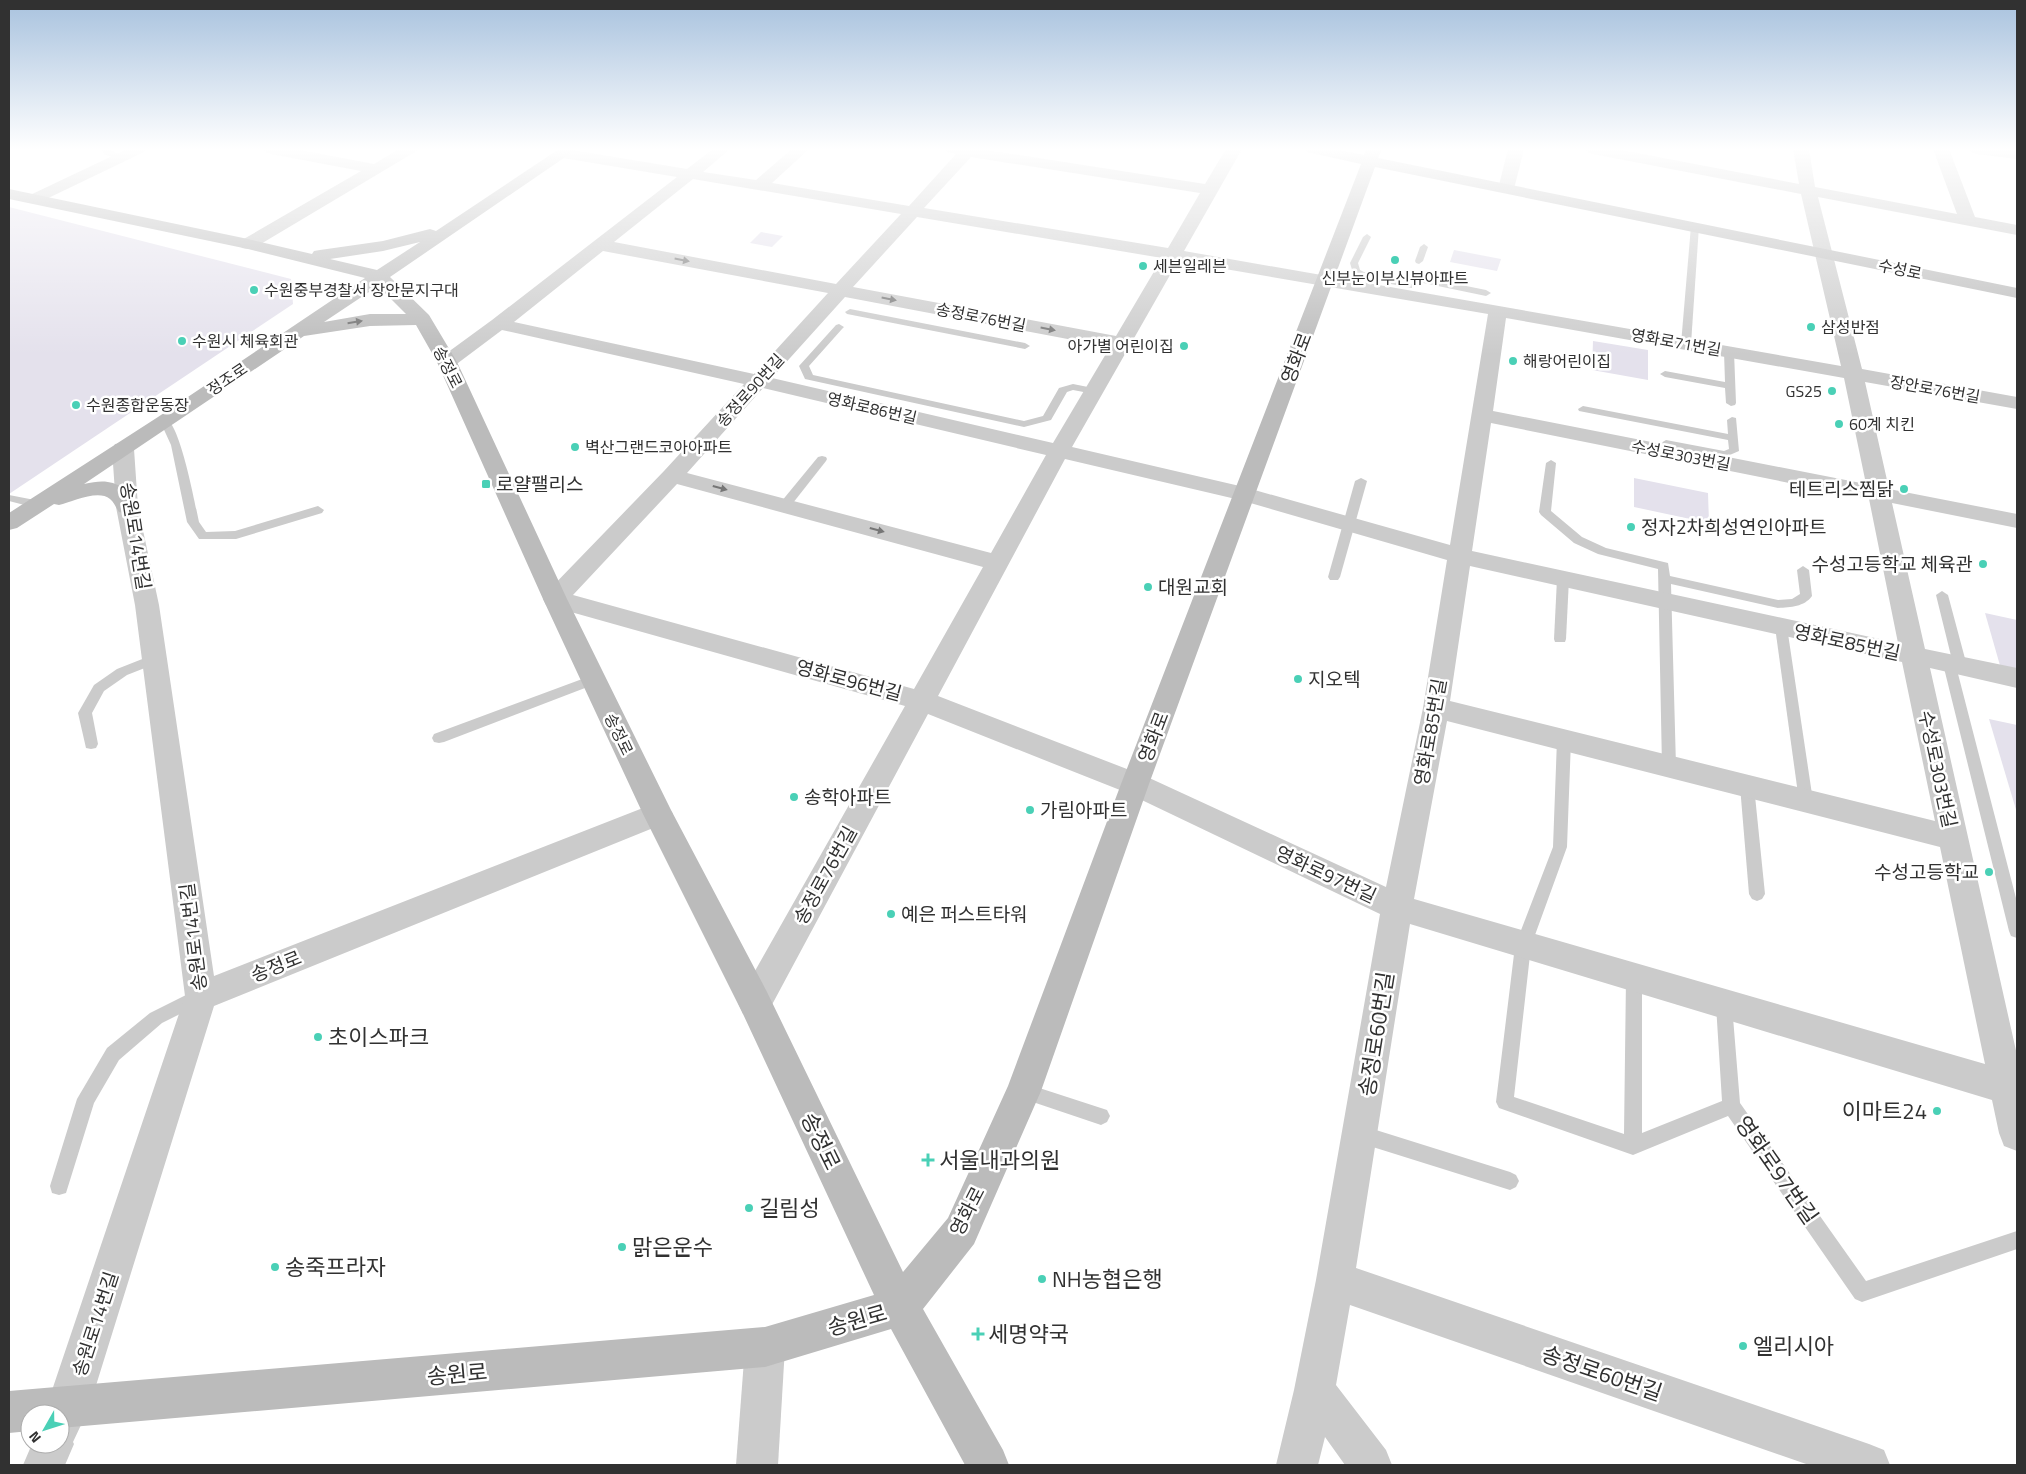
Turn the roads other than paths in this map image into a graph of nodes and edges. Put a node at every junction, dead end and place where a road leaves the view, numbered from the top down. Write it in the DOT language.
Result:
graph roads {
  1 [pos="121,218"];
  2 [pos="293,218"];
  3 [pos="467,218"];
  4 [pos="634,218"];
  5 [pos="906,218"];
  6 [pos="959,218"];
  7 [pos="1194,218"];
  8 [pos="1348,218"];
  9 [pos="1653,218"];
  10 [pos="1815,218"];
  11 [pos="1951,218"];
  12 [pos="1967,218"];
  13 [pos="1968,221"];
  14 [pos="1695,226"];
  15 [pos="452,228"];
  16 [pos="2017,230"];
  17 [pos="1367,237"];
  18 [pos="248,244"];
  19 [pos="600,245"];
  20 [pos="1424,246"];
  21 [pos="1824,253"];
  22 [pos="1172,254"];
  23 [pos="301,256"];
  24 [pos="1419,261"];
  25 [pos="379,276"];
  26 [pos="1326,280"];
  27 [pos="1411,282"];
  28 [pos="841,290"];
  29 [pos="1486,293"];
  30 [pos="2017,293"];
  31 [pos="1498,310"];
  32 [pos="850,312"];
  33 [pos="975,315"];
  34 [pos="422,319"];
  35 [pos="500,324"];
  36 [pos="839,327"];
  37 [pos="962,333"];
  38 [pos="290,336"];
  39 [pos="1121,343"];
  40 [pos="1686,344"];
  41 [pos="1025,346"];
  42 [pos="1729,352"];
  43 [pos="447,362"];
  44 [pos="1665,374"];
  45 [pos="1853,374"];
  46 [pos="758,381"];
  47 [pos="1730,386"];
  48 [pos="1094,391"];
  49 [pos="1731,403"];
  50 [pos="2017,403"];
  51 [pos="1583,409"];
  52 [pos="1482,415"];
  53 [pos="1732,420"];
  54 [pos="164,421"];
  55 [pos="1733,438"];
  56 [pos="1666,443"];
  57 [pos="123,449"];
  58 [pos="1059,451"];
  59 [pos="822,459"];
  60 [pos="1551,463"];
  61 [pos="672,476"];
  62 [pos="1361,481"];
  63 [pos="1244,494"];
  64 [pos="1880,495"];
  65 [pos="9,498"];
  66 [pos="36,504"];
  67 [pos="785,506"];
  68 [pos="127,507"];
  69 [pos="318,510"];
  70 [pos="2017,522"];
  71 [pos="9,523"];
  72 [pos="1348,524"];
  73 [pos="1460,556"];
  74 [pos="998,563"];
  75 [pos="1803,570"];
  76 [pos="1334,577"];
  77 [pos="1563,579"];
  78 [pos="1665,590"];
  79 [pos="1942,595"];
  80 [pos="554,599"];
  81 [pos="1782,627"];
  82 [pos="1560,639"];
  83 [pos="1913,656"];
  84 [pos="155,659"];
  85 [pos="1955,665"];
  86 [pos="2017,678"];
  87 [pos="593,680"];
  88 [pos="922,700"];
  89 [pos="1436,708"];
  90 [pos="439,738"];
  91 [pos="1564,740"];
  92 [pos="91,744"];
  93 [pos="1669,766"];
  94 [pos="1135,784"];
  95 [pos="1747,786"];
  96 [pos="1806,801"];
  97 [pos="658,814"];
  98 [pos="1954,838"];
  99 [pos="1757,894"];
  100 [pos="1397,907"];
  101 [pos="2017,931"];
  102 [pos="1523,946"];
  103 [pos="1634,978"];
  104 [pos="201,996"];
  105 [pos="755,1003"];
  106 [pos="1724,1005"];
  107 [pos="2013,1089"];
  108 [pos="1024,1091"];
  109 [pos="1731,1106"];
  110 [pos="1100,1116"];
  111 [pos="2017,1133"];
  112 [pos="1360,1134"];
  113 [pos="1632,1146"];
  114 [pos="1510,1181"];
  115 [pos="59,1186"];
  116 [pos="2017,1240"];
  117 [pos="1335,1280"];
  118 [pos="900,1307"];
  119 [pos="765,1347"];
  120 [pos="1315,1390"];
  121 [pos="67,1404"];
  122 [pos="70,1425"];
  123 [pos="757,1465"];
  124 [pos="988,1465"];
  125 [pos="1297,1465"];
  126 [pos="1371,1465"];
  127 [pos="1869,1465"];
  1 -- 18 [label="street"];
  2 -- 18 [label="street"];
  3 -- 15 [label="street, 정조로"];
  4 -- 19 [label="street"];
  5 -- 28 [label="street, 송정로90번길"];
  6 -- 22 [label="street, 영화로71번길"];
  7 -- 22 [label="street, 송정로76번길"];
  8 -- 26 [label="street, 영화로"];
  9 -- 14 [label="street, 수성로"];
  10 -- 21 [label="street, 수성로303번길"];
  11 -- 13 [label="street"];
  12 -- 13 [label="street"];
  13 -- 16 [label="street"];
  14 -- 21 [label="street, 수성로"];
  14 -- 40 [label="lane"];
  15 -- 23 [label="street"];
  15 -- 25 [label="street, 정조로"];
  17 -- 27 [label="lane"];
  18 -- 23 [label="street"];
  19 -- 28 [label="street, one-way"];
  19 -- 35 [label="street"];
  20 -- 24 [label="lane"];
  21 -- 30 [label="street, 수성로"];
  21 -- 45 [label="street, 수성로303번길"];
  22 -- 26 [label="street, 영화로71번길"];
  22 -- 39 [label="street, 송정로76번길"];
  23 -- 25 [label="street"];
  25 -- 34 [label="street, 송정로"];
  25 -- 38 [label="street, 정조로"];
  26 -- 27 [label="street, 영화로71번길"];
  26 -- 63 [label="street, 영화로"];
  27 -- 29 [label="lane"];
  27 -- 31 [label="street, 영화로71번길"];
  28 -- 33 [label="street, 송정로76번길, one-way"];
  28 -- 46 [label="street, 송정로90번길"];
  31 -- 40 [label="street, 영화로71번길"];
  31 -- 52 [label="street"];
  32 -- 37 [label="lane"];
  33 -- 37 [label="lane"];
  33 -- 39 [label="street, 송정로76번길, one-way"];
  38 -- 34 [label="street, one-way"];
  34 -- 43 [label="street, 송정로"];
  35 -- 43 [label="street"];
  35 -- 46 [label="street, 영화로86번길"];
  36 -- 48 [label="lane"];
  37 -- 41 [label="lane"];
  38 -- 54 [label="street, 정조로"];
  39 -- 48 [label="street, 송정로76번길"];
  40 -- 42 [label="street, 영화로71번길"];
  42 -- 45 [label="street, 영화로71번길"];
  42 -- 47 [label="lane"];
  43 -- 80 [label="street, 송정로"];
  44 -- 47 [label="lane"];
  45 -- 50 [label="street, 장안로76번길"];
  45 -- 64 [label="street, 수성로303번길"];
  46 -- 58 [label="street, 영화로86번길"];
  46 -- 61 [label="street, 송정로90번길"];
  47 -- 49 [label="lane"];
  48 -- 58 [label="street, 송정로76번길"];
  51 -- 55 [label="lane"];
  52 -- 64 [label="street, 수성로303번길"];
  52 -- 73 [label="street"];
  53 -- 55 [label="lane"];
  54 -- 57 [label="street, 정조로"];
  54 -- 69 [label="lane"];
  55 -- 56 [label="lane"];
  57 -- 66 [label="street, 정조로"];
  57 -- 68 [label="street, 송원로14번길"];
  58 -- 63 [label="street, 영화로86번길"];
  58 -- 74 [label="street, 송정로76번길"];
  59 -- 67 [label="lane"];
  60 -- 78 [label="lane"];
  61 -- 67 [label="street, one-way"];
  61 -- 80 [label="street, 송정로90번길"];
  62 -- 72 [label="lane"];
  63 -- 72 [label="street, 영화로85번길"];
  63 -- 94 [label="street, 영화로"];
  64 -- 70 [label="street, 수성로303번길"];
  64 -- 83 [label="street, 수성로303번길"];
  65 -- 66 [label="lane"];
  66 -- 68 [label="street"];
  66 -- 71 [label="street, 정조로"];
  67 -- 74 [label="street, one-way"];
  68 -- 84 [label="street, 송원로14번길"];
  72 -- 73 [label="street, 영화로85번길"];
  72 -- 76 [label="lane"];
  73 -- 77 [label="street, 영화로85번길"];
  73 -- 89 [label="street, 영화로85번길"];
  74 -- 88 [label="street, 송정로76번길"];
  75 -- 78 [label="lane"];
  77 -- 78 [label="street, 영화로85번길"];
  77 -- 82 [label="lane"];
  78 -- 81 [label="street, 영화로85번길"];
  78 -- 93 [label="lane"];
  79 -- 85 [label="lane"];
  80 -- 87 [label="street, 송정로"];
  80 -- 88 [label="street, 영화로96번길"];
  81 -- 83 [label="street, 영화로85번길"];
  81 -- 96 [label="lane, 영화로85번길"];
  83 -- 85 [label="street, 영화로85번길"];
  83 -- 98 [label="street, 수성로303번길"];
  84 -- 92 [label="lane"];
  84 -- 104 [label="street, 송원로14번길"];
  85 -- 86 [label="street, 영화로85번길"];
  85 -- 101 [label="lane"];
  87 -- 90 [label="lane"];
  87 -- 97 [label="street, 송정로"];
  88 -- 94 [label="street, 영화로96번길"];
  88 -- 105 [label="street, 송정로76번길"];
  89 -- 91 [label="street, 수성로303번길"];
  89 -- 100 [label="street, 영화로85번길"];
  91 -- 93 [label="street, 수성로303번길"];
  91 -- 102 [label="lane"];
  93 -- 95 [label="street, 수성로303번길"];
  94 -- 100 [label="street, 영화로97번길"];
  94 -- 108 [label="street, 영화로"];
  95 -- 96 [label="street, 수성로303번길"];
  95 -- 99 [label="lane"];
  96 -- 98 [label="street, 수성로303번길"];
  97 -- 104 [label="street, 송정로"];
  97 -- 105 [label="street, 송정로"];
  98 -- 107 [label="street, 수성로303번길"];
  100 -- 102 [label="street, 영화로97번길"];
  100 -- 112 [label="street, 송정로60번길"];
  102 -- 103 [label="street, 영화로97번길"];
  102 -- 113 [label="lane"];
  103 -- 106 [label="street, 영화로97번길"];
  103 -- 113 [label="lane"];
  104 -- 115 [label="lane"];
  104 -- 121 [label="street, 송원로14번길"];
  105 -- 118 [label="street, 송정로"];
  106 -- 107 [label="street, 영화로97번길"];
  106 -- 109 [label="lane, 영화로97번길"];
  107 -- 111 [label="street, 수성로303번길"];
  108 -- 110 [label="lane"];
  108 -- 118 [label="street, 영화로"];
  109 -- 113 [label="lane"];
  109 -- 116 [label="lane, 영화로97번길"];
  112 -- 114 [label="lane"];
  112 -- 117 [label="street, 송정로60번길"];
  117 -- 120 [label="street, 송정로60번길"];
  117 -- 127 [label="street, 송정로60번길"];
  118 -- 119 [label="street, 송원로"];
  118 -- 124 [label="street, 송정로"];
  119 -- 122 [label="street, 송원로"];
  119 -- 123 [label="street"];
  120 -- 125 [label="street, 송정로60번길"];
  120 -- 126 [label="street"];
}
